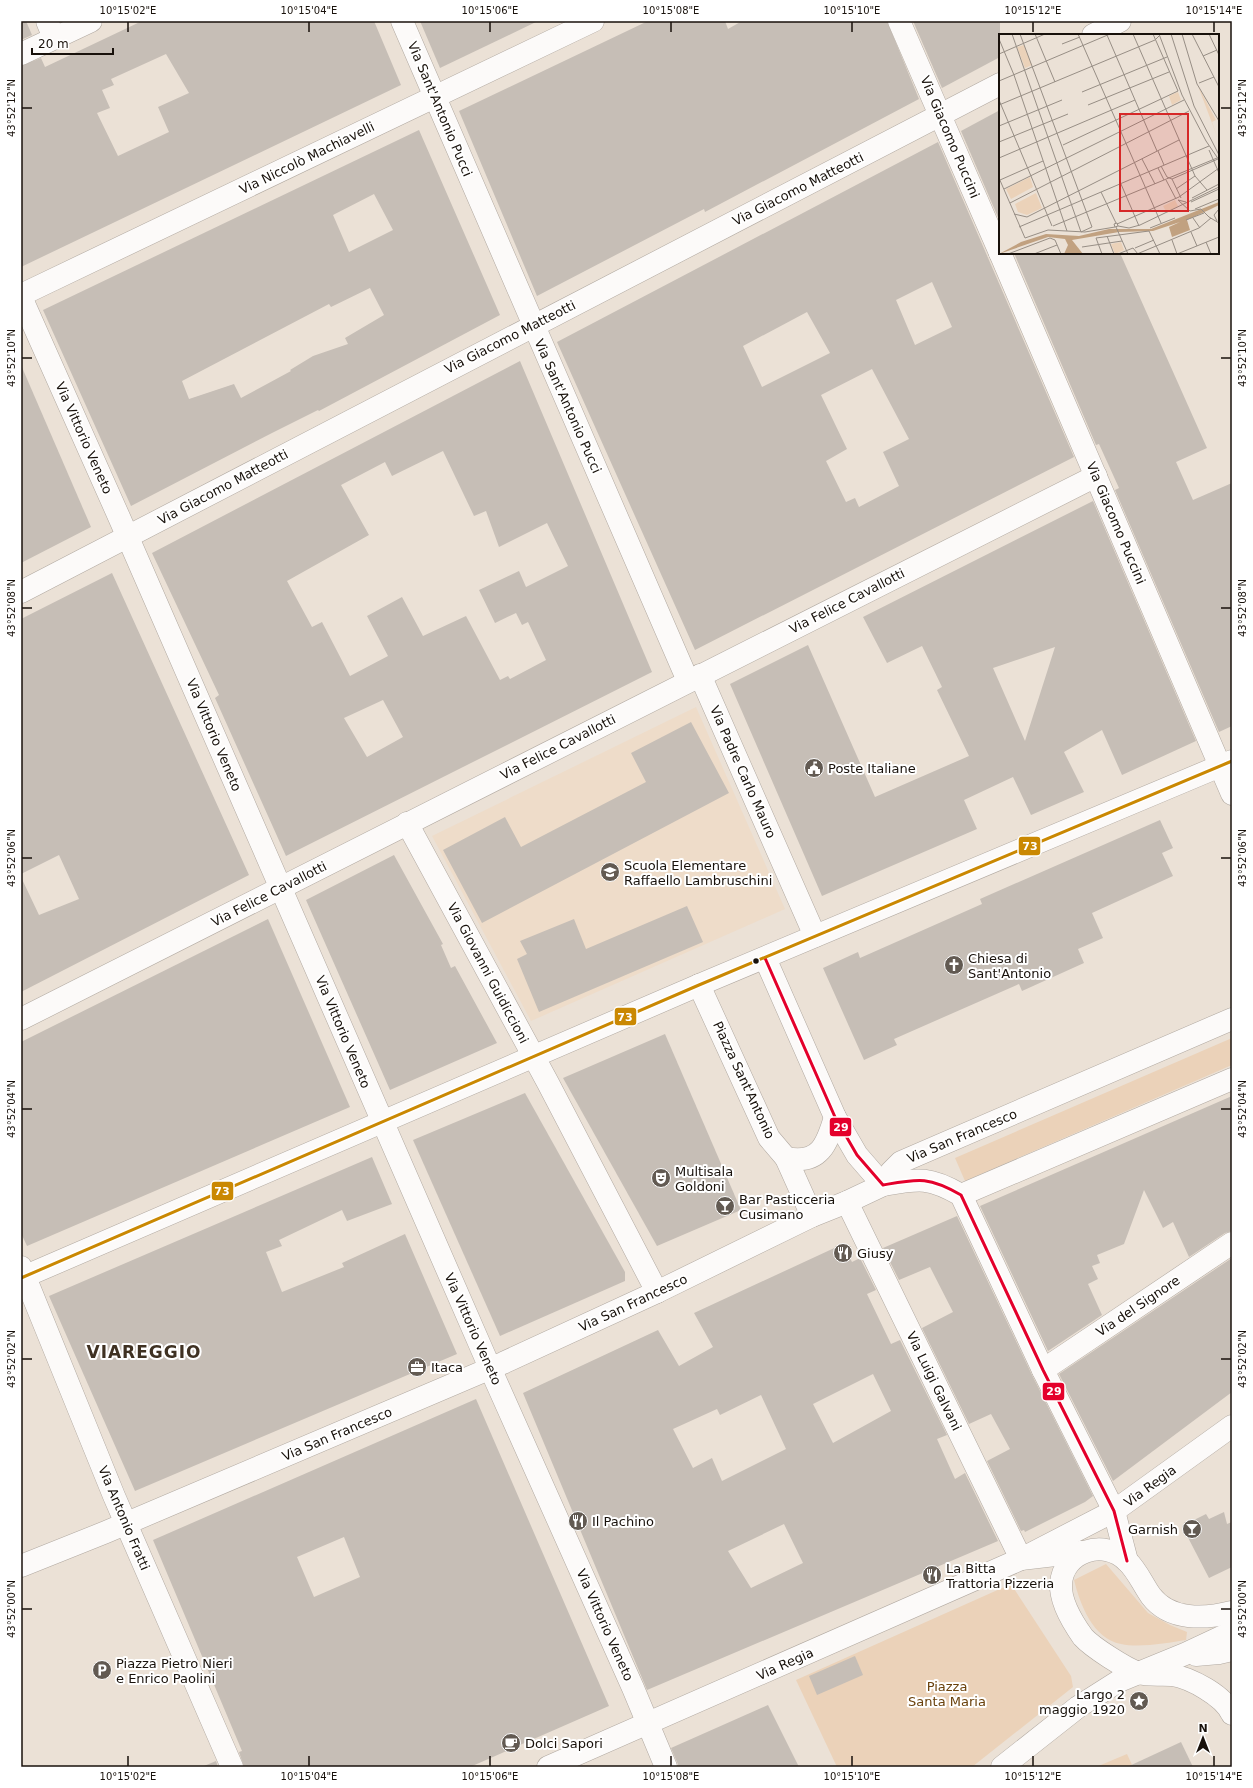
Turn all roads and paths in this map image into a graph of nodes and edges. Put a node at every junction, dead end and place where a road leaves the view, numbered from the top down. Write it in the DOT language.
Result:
graph roads {
  1 [pos="91,21"];
  2 [pos="402,21"];
  3 [pos="593,21"];
  4 [pos="899,21"];
  5 [pos="1120,21"];
  6 [pos="51,30"];
  7 [pos="1095,34"];
  8 [pos="21,54"];
  9 [pos="999,85"];
  10 [pos="434,96"];
  11 [pos="941,115"];
  12 [pos="999,251"];
  13 [pos="1000,254"];
  14 [pos="21,296"];
  15 [pos="533,325"];
  16 [pos="1096,476"];
  17 [pos="127,537"];
  18 [pos="21,592"];
  19 [pos="694,678"];
  20 [pos="1226,763"];
  21 [pos="1232,794"];
  22 [pos="407,823"];
  23 [pos="280,888"];
  24 [pos="815,936"];
  25 [pos="765,958"];
  26 [pos="699,985"];
  27 [pos="21,1019"];
  28 [pos="1232,1019"];
  29 [pos="534,1057"];
  30 [pos="1232,1079"];
  31 [pos="835,1117"];
  32 [pos="383,1122"];
  33 [pos="786,1158"];
  34 [pos="883,1185"];
  35 [pos="960,1195"];
  36 [pos="847,1202"];
  37 [pos="812,1216"];
  38 [pos="1232,1243"];
  39 [pos="22,1274"];
  40 [pos="657,1292"];
  41 [pos="490,1368"];
  42 [pos="1043,1370"];
  43 [pos="1232,1426"];
  44 [pos="1114,1512"];
  45 [pos="126,1524"];
  46 [pos="1081,1552"];
  47 [pos="1021,1559"];
  48 [pos="1127,1561"];
  49 [pos="21,1566"];
  50 [pos="1232,1612"];
  51 [pos="1232,1632"];
  52 [pos="1232,1650"];
  53 [pos="1185,1654"];
  54 [pos="1139,1673"];
  55 [pos="1231,1708"];
  56 [pos="648,1724"];
  57 [pos="232,1767"];
  58 [pos="548,1767"];
  59 [pos="666,1767"];
  60 [pos="1002,1767"];
  1 -- 6 [label="street"];
  2 -- 10 [label="street, Via Sant'Antonio Pucci"];
  3 -- 10 [label="street, Via Niccolò Machiavelli"];
  4 -- 11 [label="street, Via Giacomo Puccini"];
  5 -- 7 [label="street"];
  6 -- 8 [label="street"];
  9 -- 11 [label="street, Via Giacomo Matteotti"];
  10 -- 14 [label="street, Via Niccolò Machiavelli"];
  10 -- 15 [label="street, Via Sant'Antonio Pucci"];
  11 -- 12 [label="street, Via Giacomo Puccini"];
  11 -- 15 [label="street, Via Giacomo Matteotti"];
  13 -- 16 [label="street, Via Giacomo Puccini"];
  14 -- 17 [label="street, Via Vittorio Veneto"];
  15 -- 17 [label="street, Via Giacomo Matteotti"];
  15 -- 19 [label="street, Via Sant'Antonio Pucci"];
  16 -- 19 [label="street, Via Felice Cavallotti"];
  16 -- 20 [label="street, Via Giacomo Puccini"];
  17 -- 18 [label="street, Via Giacomo Matteotti"];
  17 -- 23 [label="street, Via Vittorio Veneto"];
  19 -- 22 [label="street, Via Felice Cavallotti"];
  19 -- 24 [label="street, Via Padre Carlo Mauro"];
  20 -- 21 [label="street, Via Giacomo Puccini"];
  20 -- 24 [label="street"];
  22 -- 23 [label="street, Via Felice Cavallotti"];
  22 -- 29 [label="street, Via Giovanni Guidiccioni"];
  23 -- 27 [label="street, Via Felice Cavallotti"];
  23 -- 32 [label="street, Via Vittorio Veneto"];
  24 -- 25 [label="street"];
  25 -- 26 [label="street"];
  25 -- 31 [label="street"];
  26 -- 29 [label="street"];
  26 -- 33 [label="street, Piazza Sant'Antonio"];
  28 -- 34 [label="street, Via San Francesco"];
  29 -- 32 [label="street"];
  29 -- 40 [label="street, Via Giovanni Guidiccioni"];
  30 -- 35 [label="street"];
  31 -- 33 [label="street"];
  31 -- 34 [label="street"];
  32 -- 39 [label="street"];
  32 -- 41 [label="street, Via Vittorio Veneto"];
  33 -- 37 [label="street, Piazza Sant'Antonio"];
  34 -- 35 [label="street"];
  34 -- 36 [label="street, Via San Francesco"];
  35 -- 42 [label="street"];
  36 -- 37 [label="street, Via San Francesco"];
  36 -- 47 [label="street, Via Luigi Galvani"];
  37 -- 40 [label="street, Via San Francesco"];
  38 -- 42 [label="street, Via del Signore"];
  39 -- 45 [label="street, Via Antonio Fratti"];
  40 -- 41 [label="street, Via San Francesco"];
  41 -- 45 [label="street, Via San Francesco"];
  41 -- 56 [label="street, Via Vittorio Veneto"];
  42 -- 44 [label="street"];
  43 -- 44 [label="street, Via Regia"];
  44 -- 47 [label="street, Via Regia"];
  44 -- 48 [label="street"];
  45 -- 49 [label="street, Via San Francesco"];
  45 -- 57 [label="street, Via Antonio Fratti"];
  46 -- 47 [label="street, Via Regia"];
  46 -- 48 [label="street"];
  46 -- 54 [label="street"];
  47 -- 56 [label="street, Via Regia"];
  48 -- 50 [label="street"];
  51 -- 53 [label="street"];
  52 -- 53 [label="street"];
  53 -- 54 [label="street"];
  54 -- 55 [label="street"];
  54 -- 60 [label="street"];
  56 -- 58 [label="street, Via Regia"];
  56 -- 59 [label="street, Via Vittorio Veneto"];
}
